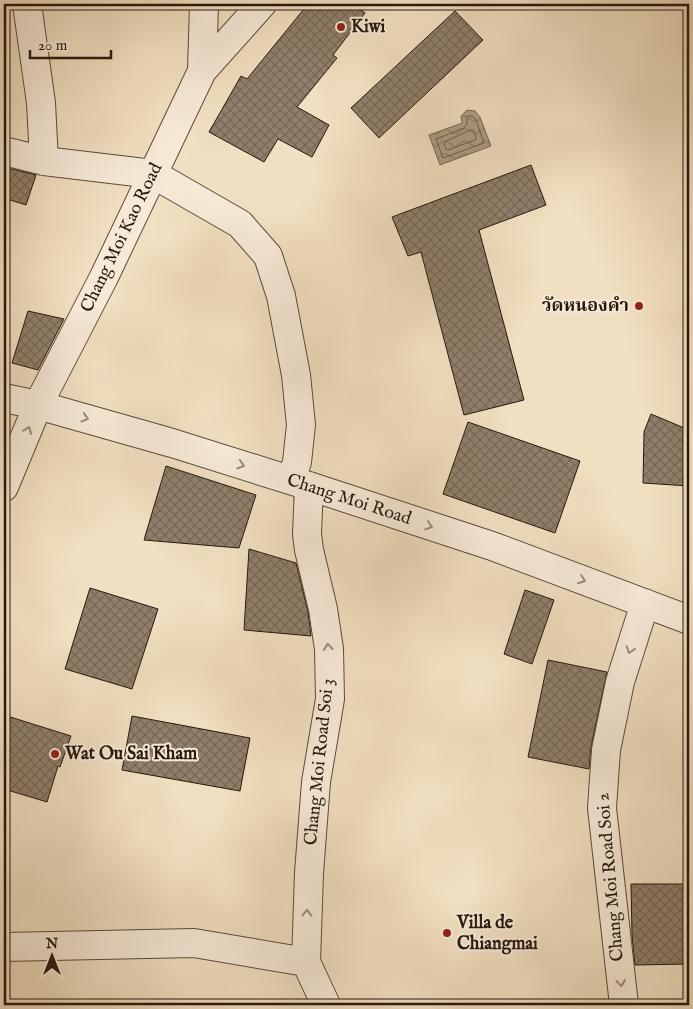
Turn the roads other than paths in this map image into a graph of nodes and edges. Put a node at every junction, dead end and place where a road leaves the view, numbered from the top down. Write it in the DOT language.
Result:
graph roads {
  1 [pos="27,4"];
  2 [pos="204,4"];
  3 [pos="262,4"];
  4 [pos="202,71"];
  5 [pos="4,151"];
  6 [pos="44,161"];
  7 [pos="153,174"];
  8 [pos="4,398"];
  9 [pos="38,405"];
  10 [pos="300,483"];
  11 [pos="4,487"];
  12 [pos="645,603"];
  13 [pos="689,620"];
  14 [pos="4,947"];
  15 [pos="306,962"];
  16 [pos="326,1005"];
  17 [pos="624,1005"];
  1 -- 6 [label="street"];
  2 -- 4 [label="street"];
  3 -- 4 [label="street, Chang Moi Kao Road"];
  4 -- 7 [label="street, Chang Moi Kao Road"];
  5 -- 6 [label="street"];
  6 -- 7 [label="street"];
  7 -- 9 [label="street, Chang Moi Kao Road"];
  7 -- 10 [label="street, Chang Moi Road Soi 3"];
  8 -- 9 [label="street, Chang Moi Road"];
  9 -- 10 [label="street, Chang Moi Road, one-way"];
  11 -- 9 [label="street, Chang Moi Kao Road, one-way"];
  10 -- 12 [label="street, Chang Moi Road, one-way"];
  15 -- 10 [label="street, Chang Moi Road Soi 3, one-way"];
  12 -- 13 [label="street, Chang Moi Road"];
  12 -- 17 [label="street, Chang Moi Road Soi 2, one-way"];
  14 -- 15 [label="street"];
  15 -- 16 [label="street, Chang Moi Road Soi 3"];
}
